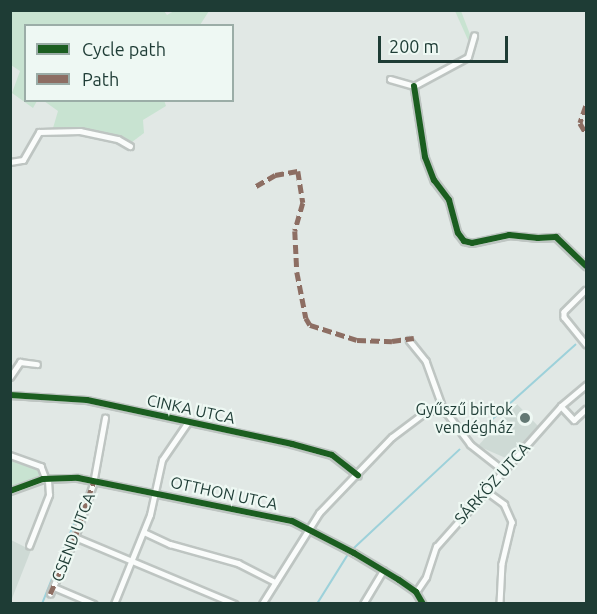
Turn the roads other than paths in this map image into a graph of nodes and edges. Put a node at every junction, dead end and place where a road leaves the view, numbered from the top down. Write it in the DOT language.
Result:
graph roads {
  1 [pos="474,36"];
  2 [pos="390,80"];
  3 [pos="414,86"];
  4 [pos="130,146"];
  5 [pos="10,162"];
  6 [pos="586,267"];
  7 [pos="586,290"];
  8 [pos="409,340"];
  9 [pos="586,344"];
  10 [pos="37,364"];
  11 [pos="10,377"];
  12 [pos="586,385"];
  13 [pos="10,395"];
  14 [pos="561,406"];
  15 [pos="586,409"];
  16 [pos="444,411"];
  17 [pos="105,418"];
  18 [pos="188,422"];
  19 [pos="10,455"];
  20 [pos="503,470"];
  21 [pos="358,475"];
  22 [pos="47,479"];
  23 [pos="94,480"];
  24 [pos="486,490"];
  25 [pos="10,491"];
  26 [pos="156,493"];
  27 [pos="309,529"];
  28 [pos="144,532"];
  29 [pos="75,537"];
  30 [pos="29,546"];
  31 [pos="132,560"];
  32 [pos="383,571"];
  33 [pos="275,582"];
  34 [pos="54,587"];
  35 [pos="416,592"];
  36 [pos="51,594"];
  37 [pos="94,603"];
  38 [pos="114,603"];
  39 [pos="235,603"];
  40 [pos="262,603"];
  41 [pos="363,603"];
  42 [pos="423,603"];
  43 [pos="500,603"];
  1 -- 3 [label="street"];
  2 -- 3 [label="street"];
  3 -- 6 [label="street"];
  4 -- 5 [label="street"];
  7 -- 9 [label="street"];
  8 -- 16 [label="street"];
  10 -- 11 [label="street"];
  12 -- 14 [label="street, SÁRKÖZ UTCA"];
  13 -- 18 [label="street, CINKA UTCA"];
  14 -- 15 [label="street"];
  14 -- 20 [label="street, SÁRKÖZ UTCA"];
  16 -- 20 [label="street"];
  16 -- 21 [label="street"];
  17 -- 23 [label="street, CSEND UTCA"];
  18 -- 21 [label="street, CINKA UTCA"];
  18 -- 26 [label="street"];
  19 -- 22 [label="street"];
  20 -- 24 [label="street, SÁRKÖZ UTCA"];
  21 -- 27 [label="street"];
  22 -- 23 [label="street, OTTHON UTCA"];
  22 -- 25 [label="street, OTTHON UTCA"];
  22 -- 30 [label="street"];
  23 -- 26 [label="street, OTTHON UTCA"];
  23 -- 29 [label="street, CSEND UTCA"];
  24 -- 35 [label="street, SÁRKÖZ UTCA"];
  24 -- 43 [label="street"];
  26 -- 27 [label="street, OTTHON UTCA"];
  26 -- 28 [label="street"];
  27 -- 32 [label="street, OTTHON UTCA"];
  27 -- 33 [label="street"];
  28 -- 31 [label="street"];
  28 -- 33 [label="street"];
  29 -- 31 [label="street"];
  29 -- 34 [label="street, CSEND UTCA"];
  31 -- 38 [label="street"];
  31 -- 39 [label="street"];
  32 -- 35 [label="street, OTTHON UTCA"];
  32 -- 41 [label="street"];
  33 -- 40 [label="street"];
  34 -- 36 [label="street, CSEND UTCA"];
  34 -- 37 [label="street"];
  35 -- 42 [label="street"];
}
